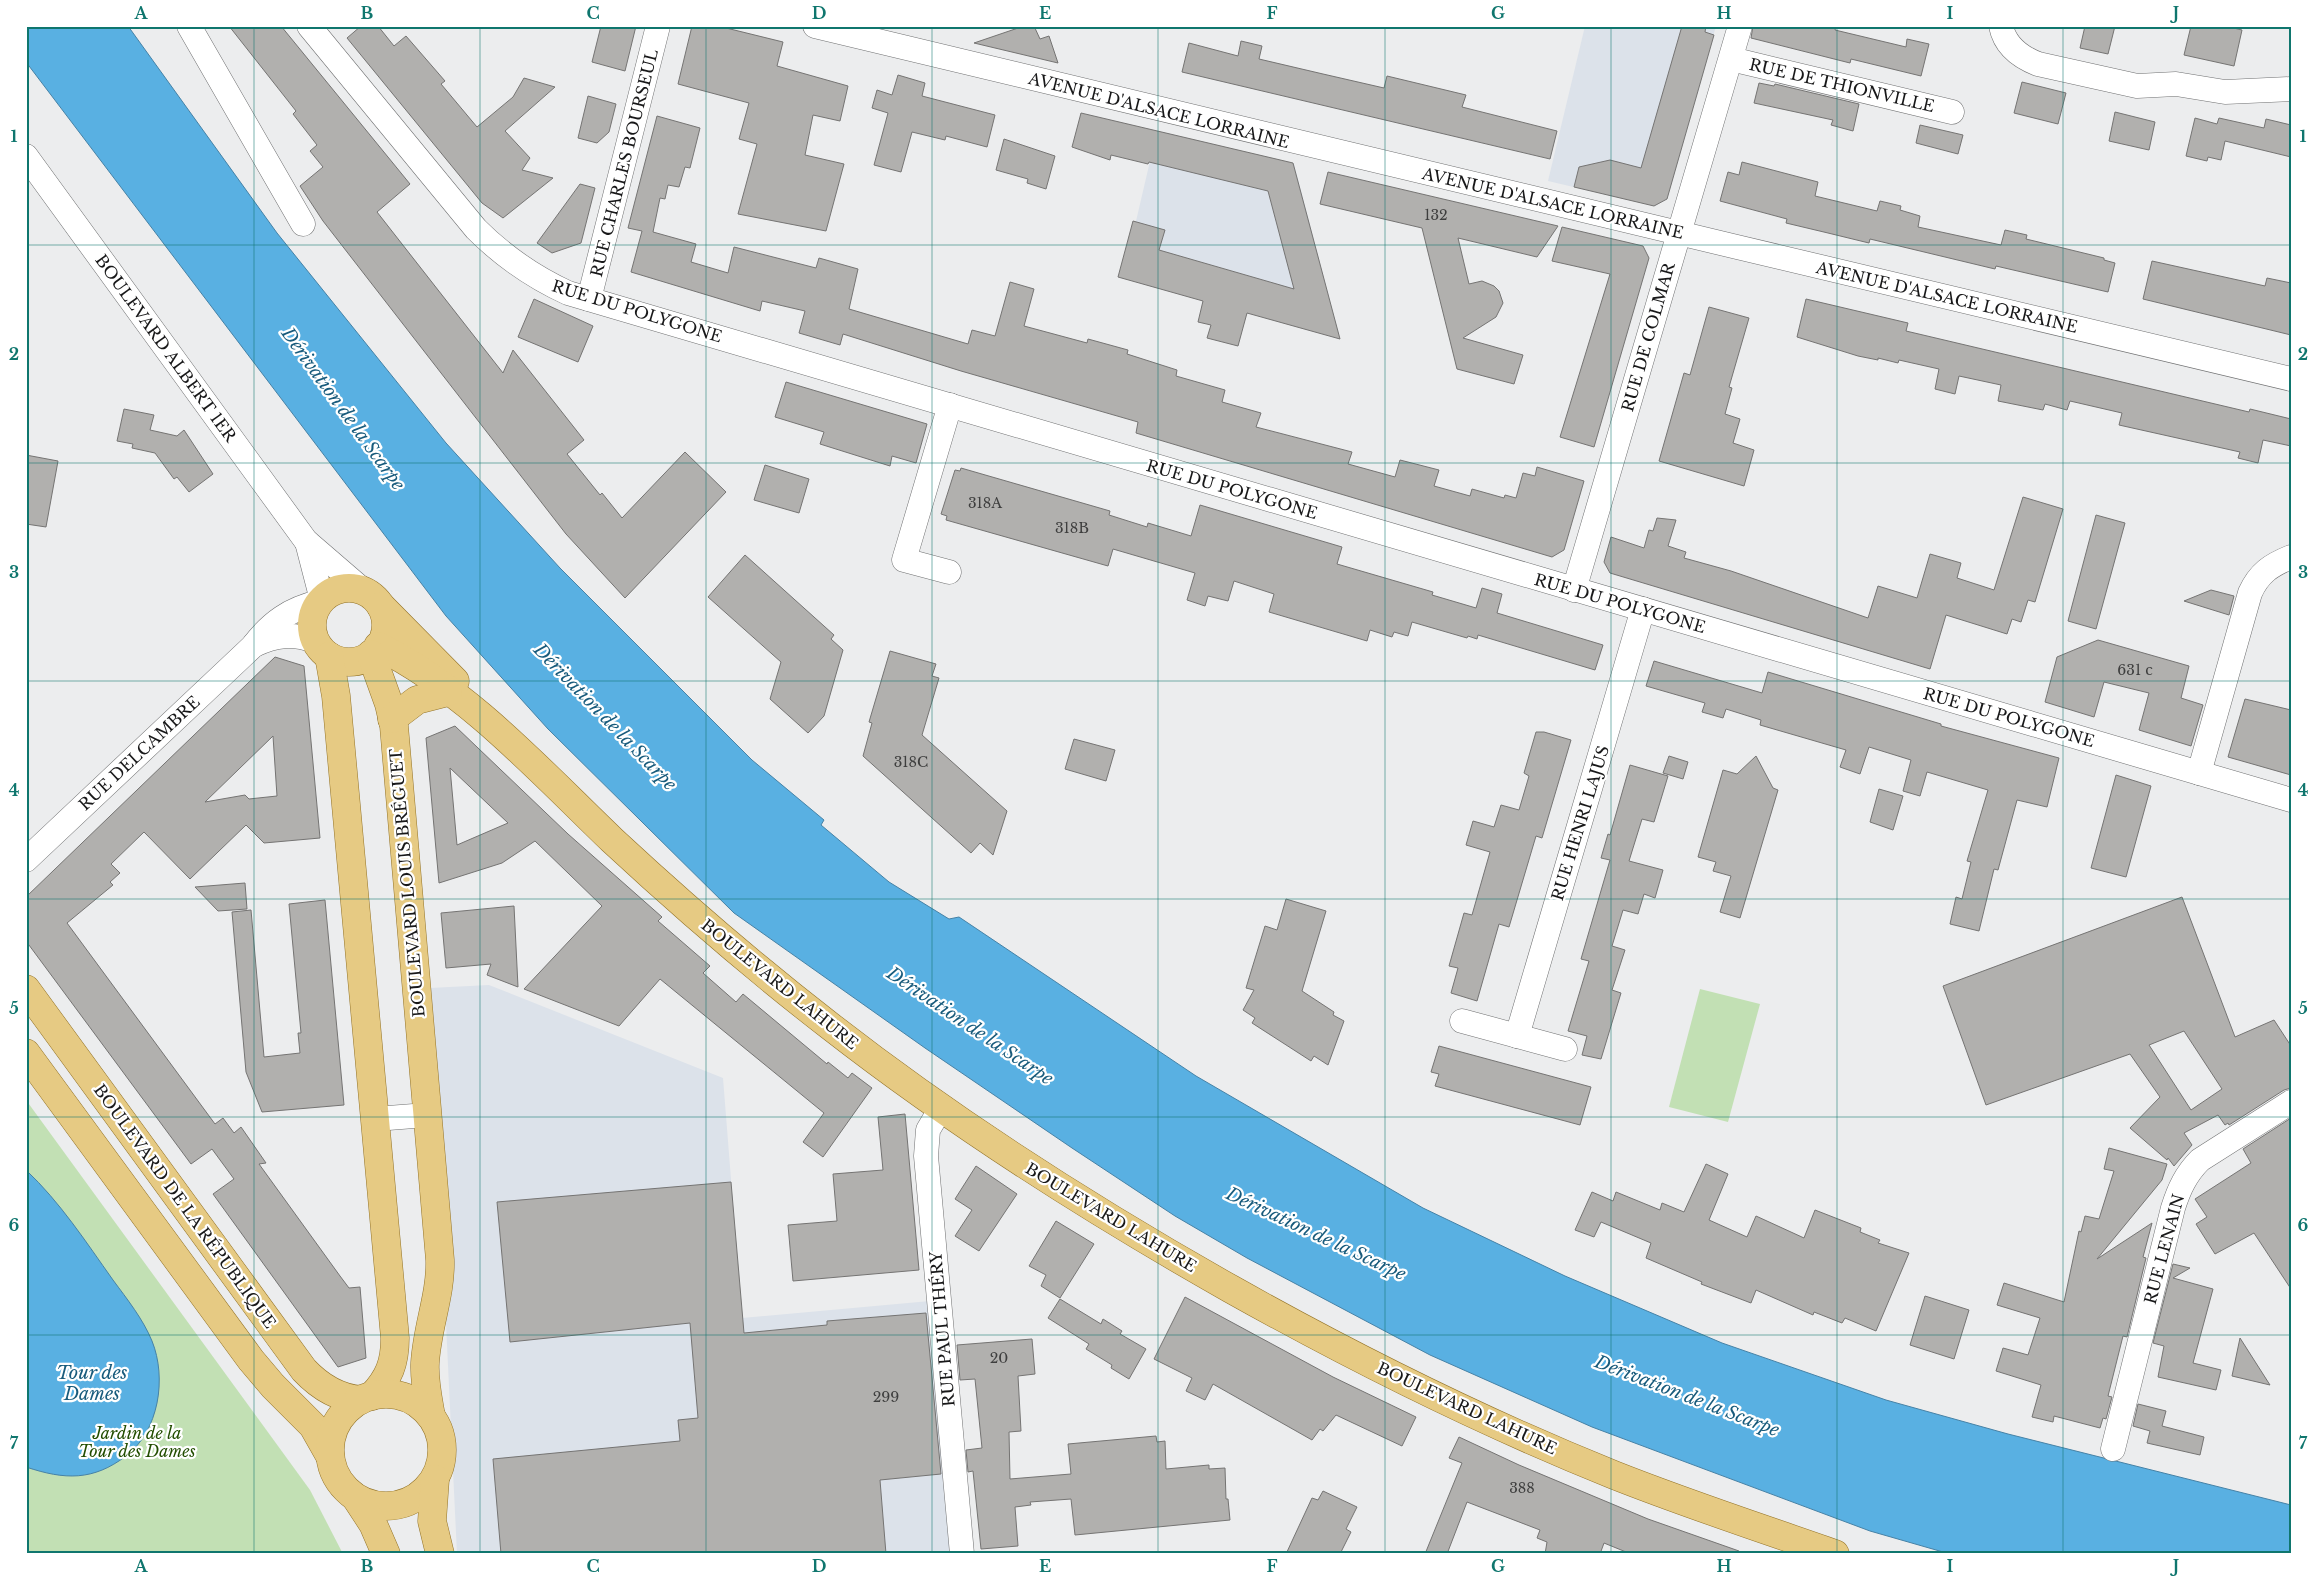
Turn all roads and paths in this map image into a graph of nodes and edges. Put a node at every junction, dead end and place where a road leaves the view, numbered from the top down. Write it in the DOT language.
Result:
graph roads {
  1 [pos="189,26"];
  2 [pos="309,26"];
  3 [pos="658,26"];
  4 [pos="815,26"];
  5 [pos="1740,26"];
  6 [pos="2001,26"];
  7 [pos="1731,59"];
  8 [pos="2291,89"];
  9 [pos="1952,112"];
  10 [pos="26,156"];
  11 [pos="302,224"];
  12 [pos="1679,232"];
  13 [pos="589,299"];
  14 [pos="2291,379"];
  15 [pos="950,405"];
  16 [pos="306,541"];
  17 [pos="2291,556"];
  18 [pos="949,572"];
  19 [pos="1574,590"];
  20 [pos="372,599"];
  21 [pos="320,601"];
  22 [pos="1643,609"];
  23 [pos="252,646"];
  24 [pos="322,648"];
  25 [pos="374,650"];
  26 [pos="448,692"];
  27 [pos="392,719"];
  28 [pos="486,720"];
  29 [pos="2199,773"];
  30 [pos="2291,800"];
  31 [pos="26,860"];
  32 [pos="26,989"];
  33 [pos="1462,1021"];
  34 [pos="1517,1036"];
  35 [pos="1565,1049"];
  36 [pos="26,1053"];
  37 [pos="2291,1102"];
  38 [pos="940,1108"];
  39 [pos="427,1115"];
  40 [pos="375,1119"];
  41 [pos="366,1398"];
  42 [pos="431,1416"];
  43 [pos="2113,1449"];
  44 [pos="330,1456"];
  45 [pos="435,1479"];
  46 [pos="356,1498"];
  47 [pos="386,1554"];
  48 [pos="440,1554"];
  49 [pos="962,1554"];
  50 [pos="1835,1554"];
  1 -- 11 [label="street"];
  2 -- 13 [label="street, RUE DU POLYGONE"];
  3 -- 13 [label="street, RUE CHARLES BOURSEUL"];
  4 -- 12 [label="street, AVENUE D'ALSACE LORRAINE"];
  5 -- 7 [label="street, RUE DE COLMAR"];
  6 -- 8 [label="street"];
  7 -- 9 [label="street, RUE DE THIONVILLE"];
  7 -- 12 [label="street, RUE DE COLMAR"];
  10 -- 16 [label="street, BOULEVARD ALBERT 1ER"];
  12 -- 14 [label="street, AVENUE D'ALSACE LORRAINE"];
  12 -- 19 [label="street, RUE DE COLMAR"];
  13 -- 15 [label="street, RUE DU POLYGONE"];
  15 -- 18 [label="street"];
  15 -- 19 [label="street, RUE DU POLYGONE"];
  16 -- 20 [label="street, BOULEVARD ALBERT 1ER"];
  16 -- 21 [label="street, BOULEVARD ALBERT 1ER"];
  17 -- 29 [label="street"];
  19 -- 22 [label="street, RUE DU POLYGONE"];
  20 -- 21 [label="main road"];
  20 -- 25 [label="main road"];
  20 -- 28 [label="main road, BOULEVARD LAHURE"];
  21 -- 23 [label="street, RUE DELCAMBRE"];
  21 -- 24 [label="main road"];
  22 -- 29 [label="street, RUE DU POLYGONE"];
  22 -- 34 [label="street, RUE HENRI LAJUS"];
  23 -- 24 [label="street, RUE DELCAMBRE"];
  23 -- 31 [label="street, RUE DELCAMBRE"];
  24 -- 25 [label="main road"];
  24 -- 40 [label="main road"];
  25 -- 26 [label="main road, BOULEVARD LAHURE"];
  25 -- 27 [label="main road, BOULEVARD LOUIS BRÉGUET"];
  26 -- 27 [label="main road"];
  26 -- 28 [label="main road, BOULEVARD LAHURE"];
  27 -- 39 [label="main road, BOULEVARD LOUIS BRÉGUET"];
  28 -- 38 [label="main road, BOULEVARD LAHURE"];
  29 -- 30 [label="street, RUE DU POLYGONE"];
  32 -- 41 [label="main road, BOULEVARD DE LA RÉPUBLIQUE"];
  33 -- 34 [label="street"];
  34 -- 35 [label="street"];
  36 -- 44 [label="main road"];
  37 -- 43 [label="street, RUE LENAIN"];
  38 -- 49 [label="street, RUE PAUL THÉRY"];
  38 -- 50 [label="main road, BOULEVARD LAHURE"];
  39 -- 40 [label="street"];
  39 -- 42 [label="main road, BOULEVARD LOUIS BRÉGUET"];
  40 -- 41 [label="main road"];
  41 -- 42 [label="main road"];
  41 -- 44 [label="main road"];
  42 -- 45 [label="main road"];
  44 -- 46 [label="main road"];
  45 -- 46 [label="main road"];
  45 -- 48 [label="main road"];
  46 -- 47 [label="main road"];
}
